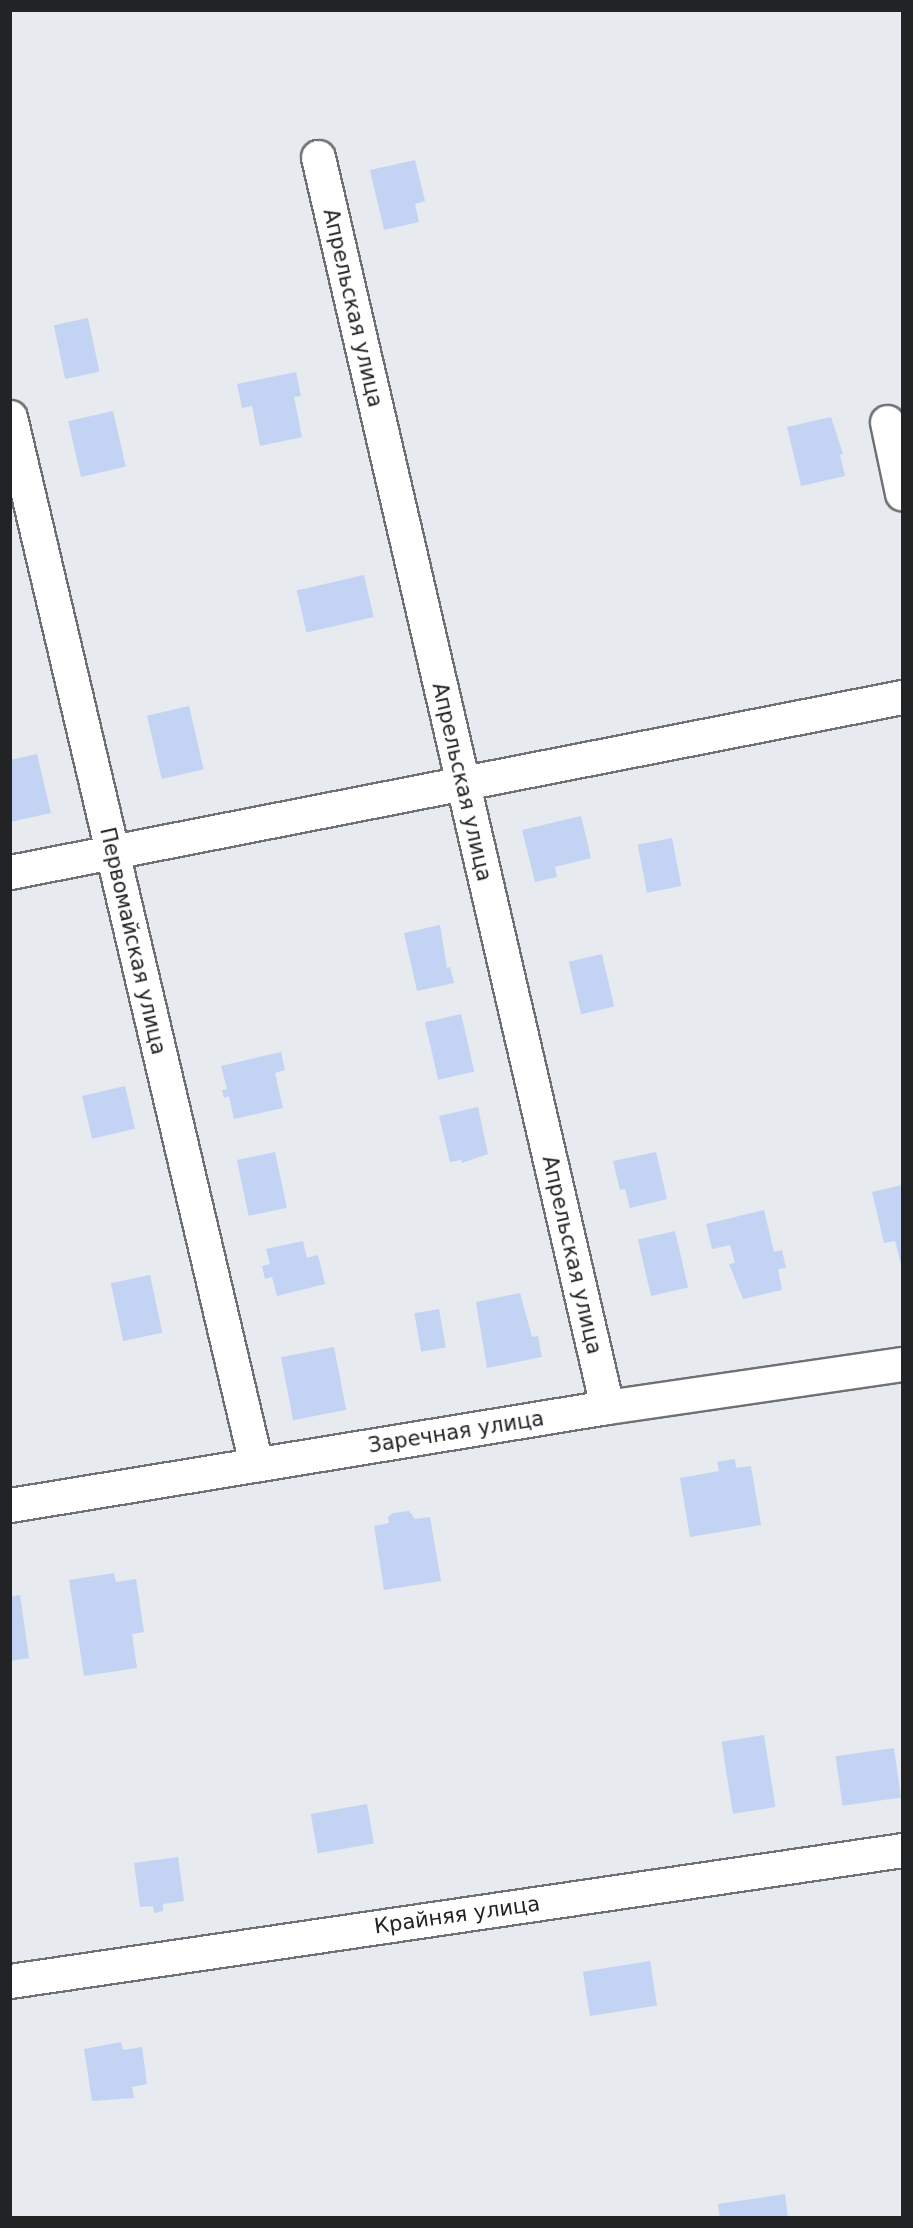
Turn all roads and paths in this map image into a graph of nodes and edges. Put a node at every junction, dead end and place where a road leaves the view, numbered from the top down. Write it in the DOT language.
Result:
graph roads {
  1 [pos="318,157"];
  2 [pos="10,417"];
  3 [pos="887,422"];
  4 [pos="903,493"];
  5 [pos="903,697"];
  6 [pos="112,852"];
  7 [pos="10,872"];
  8 [pos="903,1364"];
  9 [pos="607,1407"];
  10 [pos="256,1464"];
  11 [pos="10,1505"];
  12 [pos="903,1850"];
  13 [pos="10,1981"];
  1 -- 9 [label="street, Апрельская улица"];
  2 -- 6 [label="street, Первомайская улица"];
  3 -- 4 [label="street"];
  5 -- 6 [label="street"];
  6 -- 7 [label="street"];
  6 -- 10 [label="street, Первомайская улица"];
  8 -- 9 [label="street, Заречная улица"];
  9 -- 10 [label="street, Заречная улица"];
  10 -- 11 [label="street, Заречная улица"];
  12 -- 13 [label="street, Крайняя улица"];
}
